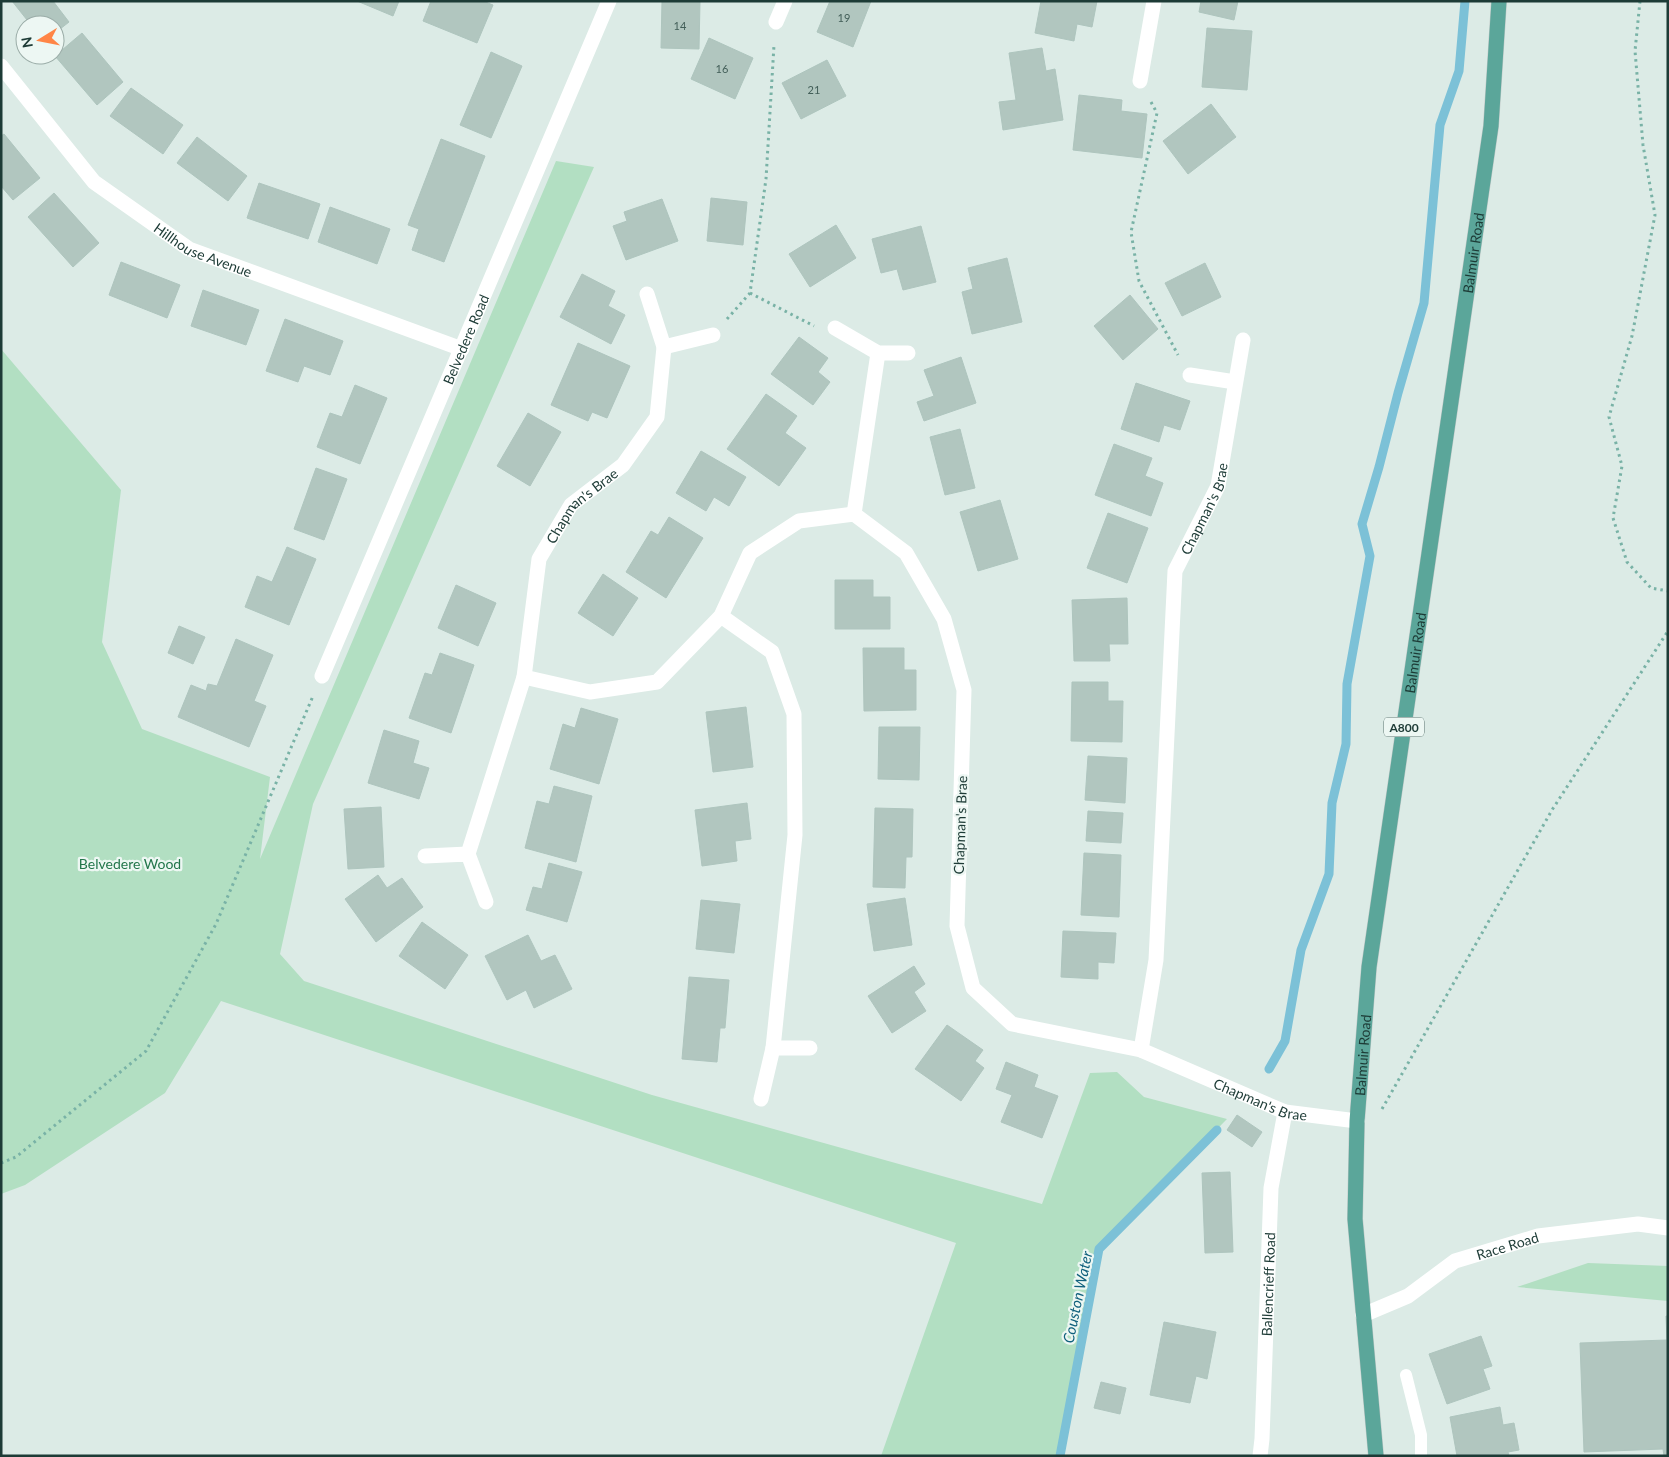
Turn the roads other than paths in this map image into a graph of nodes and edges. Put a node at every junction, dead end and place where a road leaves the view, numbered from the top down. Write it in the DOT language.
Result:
graph roads {
  1 [pos="785,1"];
  2 [pos="1154,1"];
  3 [pos="1499,1"];
  4 [pos="604,3"];
  5 [pos="776,22"];
  6 [pos="1,66"];
  7 [pos="1140,81"];
  8 [pos="647,294"];
  9 [pos="835,328"];
  10 [pos="713,335"];
  11 [pos="1243,340"];
  12 [pos="664,347"];
  13 [pos="462,349"];
  14 [pos="878,353"];
  15 [pos="908,353"];
  16 [pos="1190,375"];
  17 [pos="1235,382"];
  18 [pos="854,514"];
  19 [pos="721,616"];
  20 [pos="322,676"];
  21 [pos="524,677"];
  22 [pos="468,854"];
  23 [pos="425,856"];
  24 [pos="486,902"];
  25 [pos="773,1048"];
  26 [pos="810,1048"];
  27 [pos="1141,1050"];
  28 [pos="761,1099"];
  29 [pos="1285,1112"];
  30 [pos="1357,1121"];
  31 [pos="1668,1228"];
  32 [pos="1363,1315"];
  33 [pos="1406,1375"];
  34 [pos="1260,1456"];
  35 [pos="1376,1456"];
  36 [pos="1421,1456"];
  1 -- 5 [label="street"];
  2 -- 7 [label="street"];
  3 -- 30 [label="main road, Balmuir Road / A800"];
  4 -- 13 [label="street, Belvedere Road"];
  6 -- 13 [label="street, Hillhouse Avenue"];
  8 -- 12 [label="street, Chapman's Brae"];
  9 -- 14 [label="street"];
  10 -- 12 [label="street"];
  11 -- 17 [label="street, Chapman's Brae"];
  12 -- 21 [label="street, Chapman's Brae"];
  13 -- 20 [label="street, Belvedere Road"];
  14 -- 15 [label="street"];
  14 -- 18 [label="street"];
  16 -- 17 [label="street"];
  17 -- 27 [label="street, Chapman's Brae"];
  18 -- 19 [label="street"];
  18 -- 27 [label="street, Chapman's Brae"];
  19 -- 21 [label="street"];
  19 -- 25 [label="street"];
  21 -- 22 [label="street, Chapman's Brae"];
  22 -- 23 [label="street"];
  22 -- 24 [label="street"];
  25 -- 26 [label="street"];
  25 -- 28 [label="street"];
  27 -- 29 [label="street, Chapman's Brae"];
  29 -- 30 [label="street, Chapman's Brae"];
  29 -- 34 [label="street, Ballencrieff Road"];
  30 -- 32 [label="main road, Balmuir Road / A800"];
  31 -- 32 [label="street, Race Road"];
  32 -- 35 [label="main road, Balmuir Road / A800"];
  33 -- 36 [label="lane"];
}
